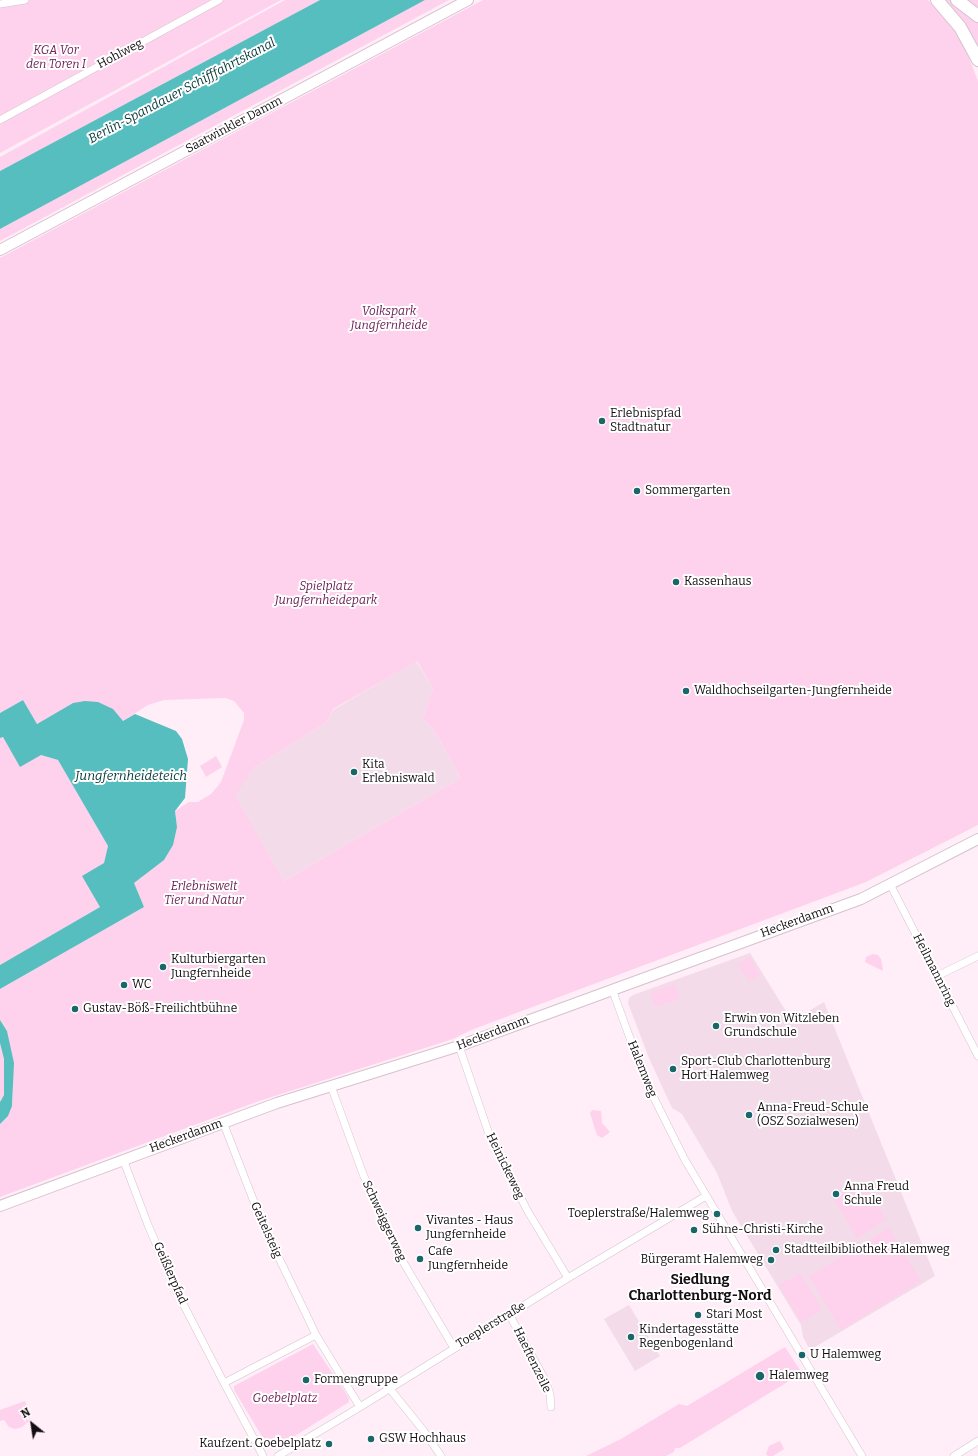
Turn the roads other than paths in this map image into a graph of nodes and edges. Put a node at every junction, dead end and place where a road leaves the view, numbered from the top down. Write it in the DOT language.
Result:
graph roads {
  1 [pos="25,0"];
  2 [pos="219,0"];
  3 [pos="468,0"];
  4 [pos="937,0"];
  5 [pos="957,0"];
  6 [pos="0,4"];
  7 [pos="978,16"];
  8 [pos="978,60"];
  9 [pos="0,120"];
  10 [pos="0,250"];
  11 [pos="978,839"];
  12 [pos="890,884"];
  13 [pos="978,956"];
  14 [pos="937,976"];
  15 [pos="612,988"];
  16 [pos="459,1046"];
  17 [pos="978,1056"];
  18 [pos="331,1086"];
  19 [pos="223,1122"];
  20 [pos="123,1159"];
  21 [pos="706,1196"];
  22 [pos="0,1206"];
  23 [pos="568,1278"];
  24 [pos="509,1314"];
  25 [pos="316,1335"];
  26 [pos="454,1348"];
  27 [pos="224,1383"];
  28 [pos="390,1389"];
  29 [pos="360,1407"];
  30 [pos="551,1407"];
  31 [pos="978,1441"];
  32 [pos="263,1456"];
  33 [pos="278,1456"];
  34 [pos="441,1456"];
  35 [pos="862,1456"];
  36 [pos="954,1456"];
  1 -- 6 [label="street"];
  2 -- 9 [label="street, Hohlweg"];
  3 -- 10 [label="street, Saatwinkler Damm"];
  4 -- 8 [label="highway"];
  5 -- 7 [label="highway"];
  11 -- 12 [label="street, Heckerdamm"];
  12 -- 14 [label="street, Heilmannring"];
  12 -- 15 [label="street, Heckerdamm"];
  13 -- 14 [label="street"];
  14 -- 17 [label="street, Heilmannring"];
  15 -- 16 [label="street, Heckerdamm"];
  15 -- 21 [label="street, Halemweg"];
  16 -- 18 [label="street, Heckerdamm"];
  16 -- 23 [label="street, Heinickeweg"];
  18 -- 19 [label="street, Heckerdamm"];
  18 -- 26 [label="street, Schweiggerweg"];
  19 -- 20 [label="street, Heckerdamm"];
  19 -- 25 [label="street, Geitelsteig"];
  20 -- 22 [label="street, Heckerdamm"];
  20 -- 27 [label="street, Geißlerpfad"];
  21 -- 23 [label="street, Toeplerstraße"];
  21 -- 35 [label="street, Halemweg"];
  23 -- 24 [label="street, Toeplerstraße"];
  24 -- 26 [label="street, Toeplerstraße"];
  24 -- 30 [label="street, Haeftenzeile"];
  25 -- 27 [label="street"];
  25 -- 29 [label="street"];
  26 -- 28 [label="street, Toeplerstraße"];
  27 -- 32 [label="street"];
  28 -- 29 [label="street, Toeplerstraße"];
  28 -- 34 [label="street"];
  29 -- 33 [label="street, Toeplerstraße"];
  31 -- 36 [label="street"];
}
